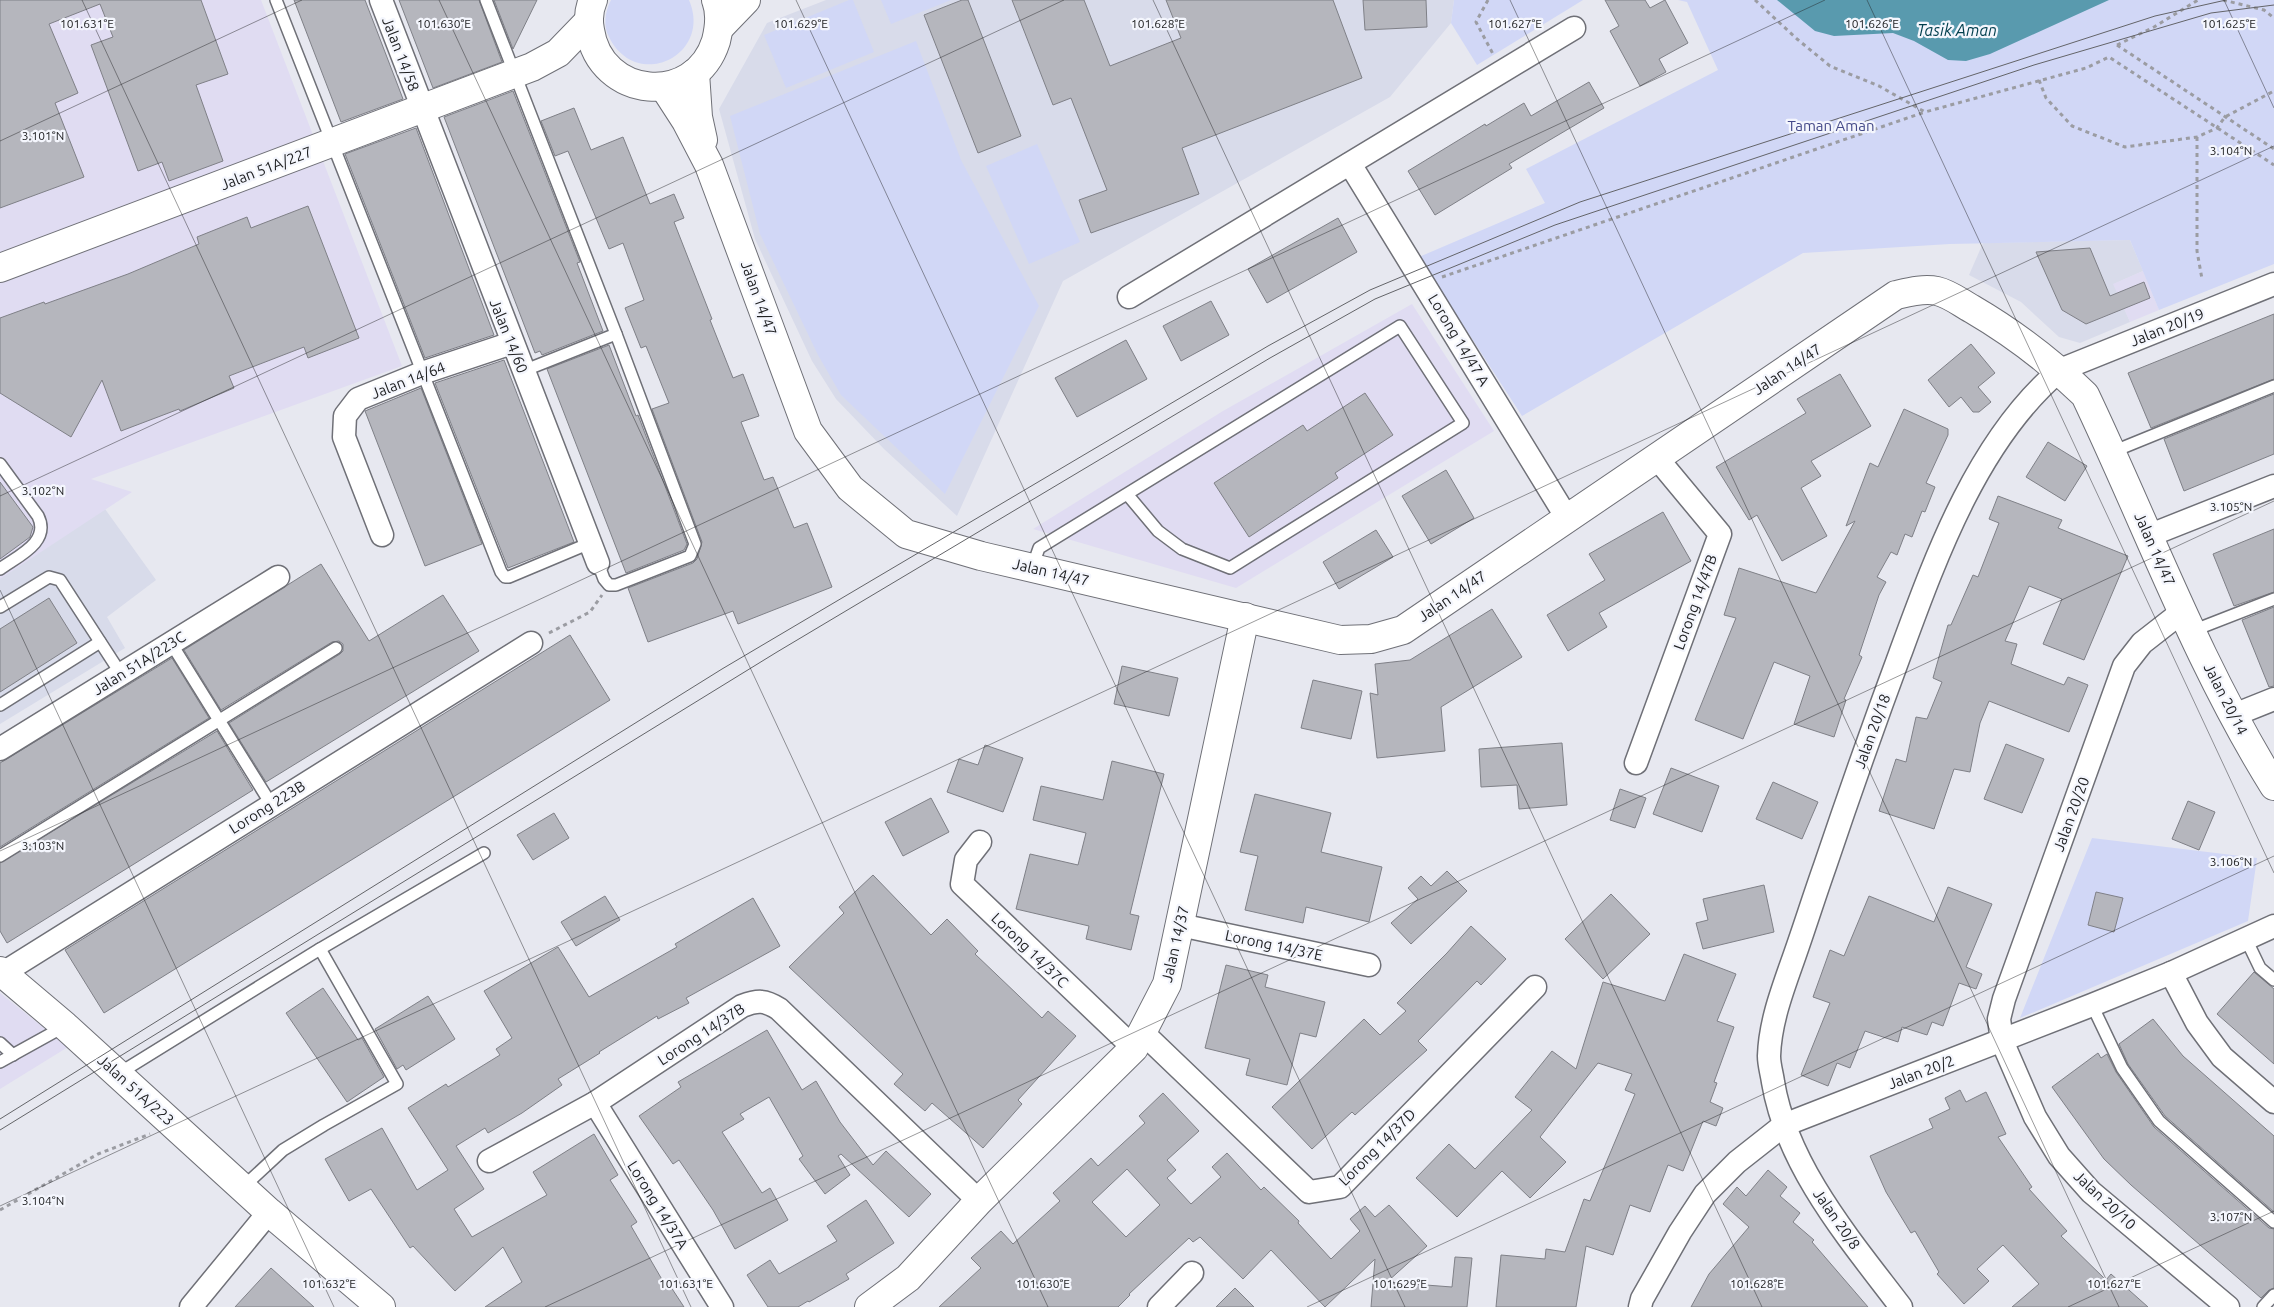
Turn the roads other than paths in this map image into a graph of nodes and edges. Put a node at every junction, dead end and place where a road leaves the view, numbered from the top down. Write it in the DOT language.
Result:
graph roads {
  1 [pos="276,0"];
  2 [pos="381,0"];
  3 [pos="486,0"];
  4 [pos="716,0"];
  5 [pos="746,0"];
  6 [pos="591,10"];
  7 [pos="720,28"];
  8 [pos="1574,28"];
  9 [pos="601,61"];
  10 [pos="524,70"];
  11 [pos="696,73"];
  12 [pos="664,87"];
  13 [pos="422,109"];
  14 [pos="333,143"];
  15 [pos="1350,164"];
  16 [pos="709,165"];
  17 [pos="0,268"];
  18 [pos="2274,284"];
  19 [pos="1129,297"];
  20 [pos="616,334"];
  21 [pos="512,343"];
  22 [pos="2060,370"];
  23 [pos="523,371"];
  24 [pos="422,373"];
  25 [pos="2274,386"];
  26 [pos="2112,452"];
  27 [pos="1656,458"];
  28 [pos="0,464"];
  29 [pos="2274,486"];
  30 [pos="1127,494"];
  31 [pos="1567,518"];
  32 [pos="382,535"];
  33 [pos="2148,536"];
  34 [pos="594,553"];
  35 [pos="1032,568"];
  36 [pos="0,569"];
  37 [pos="278,577"];
  38 [pos="2274,599"];
  39 [pos="0,607"];
  40 [pos="1245,618"];
  41 [pos="2187,621"];
  42 [pos="100,642"];
  43 [pos="171,643"];
  44 [pos="532,643"];
  45 [pos="336,648"];
  46 [pos="121,674"];
  47 [pos="2274,699"];
  48 [pos="0,705"];
  49 [pos="2234,715"];
  50 [pos="219,721"];
  51 [pos="0,749"];
  52 [pos="1636,763"];
  53 [pos="2274,786"];
  54 [pos="271,804"];
  55 [pos="980,842"];
  56 [pos="484,853"];
  57 [pos="0,856"];
  58 [pos="1180,925"];
  59 [pos="2274,926"];
  60 [pos="2246,939"];
  61 [pos="320,949"];
  62 [pos="1369,965"];
  63 [pos="1,972"];
  64 [pos="2171,973"];
  65 [pos="2274,980"];
  66 [pos="1535,987"];
  67 [pos="2092,1005"];
  68 [pos="65,1026"];
  69 [pos="1139,1041"];
  70 [pos="2002,1041"];
  71 [pos="0,1042"];
  72 [pos="13,1055"];
  73 [pos="0,1062"];
  74 [pos="118,1074"];
  75 [pos="2274,1102"];
  76 [pos="595,1103"];
  77 [pos="1784,1124"];
  78 [pos="489,1161"];
  79 [pos="242,1188"];
  80 [pos="979,1201"];
  81 [pos="269,1212"];
  82 [pos="2274,1222"];
  83 [pos="1192,1273"];
  84 [pos="2274,1295"];
  85 [pos="190,1307"];
  86 [pos="381,1307"];
  87 [pos="722,1307"];
  88 [pos="869,1307"];
  89 [pos="1159,1307"];
  90 [pos="1640,1307"];
  91 [pos="1901,1307"];
  92 [pos="2228,1307"];
  93 [pos="2263,1307"];
  1 -- 14 [label="lane"];
  2 -- 13 [label="street, Jalan 14/58"];
  3 -- 10 [label="lane"];
  4 -- 7 [label="street"];
  5 -- 7 [label="street"];
  6 -- 9 [label="street"];
  6 -- 10 [label="street, Jalan 51A/227"];
  7 -- 11 [label="street"];
  8 -- 15 [label="street"];
  9 -- 10 [label="street, Jalan 51A/227"];
  9 -- 12 [label="street"];
  10 -- 13 [label="street, Jalan 51A/227"];
  10 -- 20 [label="lane"];
  11 -- 12 [label="street"];
  11 -- 16 [label="street, Jalan 14/47"];
  12 -- 16 [label="street, Jalan 14/47"];
  13 -- 14 [label="street, Jalan 51A/227"];
  13 -- 21 [label="street, Jalan 14/60"];
  14 -- 17 [label="street, Jalan 51A/227"];
  14 -- 24 [label="lane"];
  15 -- 19 [label="street"];
  15 -- 31 [label="street, Lorong 14/47 A"];
  16 -- 35 [label="street, Jalan 14/47"];
  18 -- 22 [label="street, Jalan 20/19"];
  20 -- 23 [label="lane"];
  20 -- 34 [label="lane"];
  21 -- 23 [label="street, Jalan 14/60"];
  21 -- 24 [label="street, Jalan 14/64"];
  22 -- 26 [label="street, Jalan 14/47"];
  22 -- 27 [label="street, Jalan 14/47"];
  22 -- 77 [label="street, Jalan 20/18"];
  23 -- 34 [label="street, Jalan 14/60"];
  24 -- 32 [label="street, Jalan 14/64"];
  24 -- 34 [label="lane"];
  25 -- 26 [label="lane"];
  26 -- 33 [label="street, Jalan 14/47"];
  27 -- 31 [label="street, Jalan 14/47"];
  27 -- 52 [label="street, Lorong 14/47B"];
  28 -- 36 [label="lane"];
  29 -- 33 [label="street"];
  30 -- 30 [label="lane"];
  30 -- 35 [label="lane"];
  31 -- 40 [label="street, Jalan 14/47"];
  33 -- 41 [label="street, Jalan 14/47"];
  35 -- 40 [label="street, Jalan 14/47"];
  37 -- 43 [label="street, Jalan 51A/223C"];
  38 -- 41 [label="lane"];
  39 -- 42 [label="lane"];
  40 -- 58 [label="street, Jalan 14/37"];
  41 -- 49 [label="street, Jalan 20/14"];
  41 -- 70 [label="street, Jalan 20/20"];
  42 -- 46 [label="lane"];
  42 -- 48 [label="lane"];
  43 -- 46 [label="street, Jalan 51A/223C"];
  43 -- 50 [label="lane"];
  44 -- 54 [label="street, Lorong 223B"];
  45 -- 50 [label="lane"];
  46 -- 51 [label="street, Jalan 51A/223C"];
  47 -- 49 [label="street"];
  49 -- 53 [label="street, Jalan 20/14"];
  50 -- 54 [label="lane"];
  50 -- 57 [label="lane"];
  54 -- 63 [label="street, Lorong 223B"];
  55 -- 69 [label="street, Lorong 14/37C"];
  56 -- 61 [label="lane"];
  58 -- 62 [label="street, Lorong 14/37E"];
  58 -- 69 [label="street, Jalan 14/37"];
  59 -- 60 [label="street, Jalan 20/2"];
  60 -- 64 [label="street, Jalan 20/2"];
  60 -- 65 [label="lane"];
  61 -- 74 [label="lane"];
  61 -- 79 [label="lane"];
  63 -- 68 [label="street, Jalan 51A/223"];
  64 -- 67 [label="street, Jalan 20/2"];
  64 -- 75 [label="street"];
  66 -- 69 [label="street, Lorong 14/37D"];
  67 -- 70 [label="street, Jalan 20/2"];
  67 -- 82 [label="lane"];
  68 -- 72 [label="lane"];
  68 -- 74 [label="street, Jalan 51A/223"];
  69 -- 80 [label="street, Jalan 14/37"];
  70 -- 77 [label="street, Jalan 20/2"];
  70 -- 92 [label="street, Jalan 20/10"];
  71 -- 72 [label="lane"];
  72 -- 73 [label="lane"];
  74 -- 79 [label="street, Jalan 51A/223"];
  76 -- 78 [label="street, Lorong 14/37B"];
  76 -- 80 [label="street, Lorong 14/37B"];
  76 -- 87 [label="street, Lorong 14/37A"];
  77 -- 90 [label="street, Jalan 20/2"];
  77 -- 91 [label="street, Jalan 20/8"];
  79 -- 81 [label="street, Jalan 51A/223"];
  80 -- 88 [label="street, Jalan 14/37"];
  81 -- 85 [label="street"];
  81 -- 86 [label="street, Jalan 51A/223"];
  83 -- 89 [label="street"];
  84 -- 93 [label="lane"];
}
